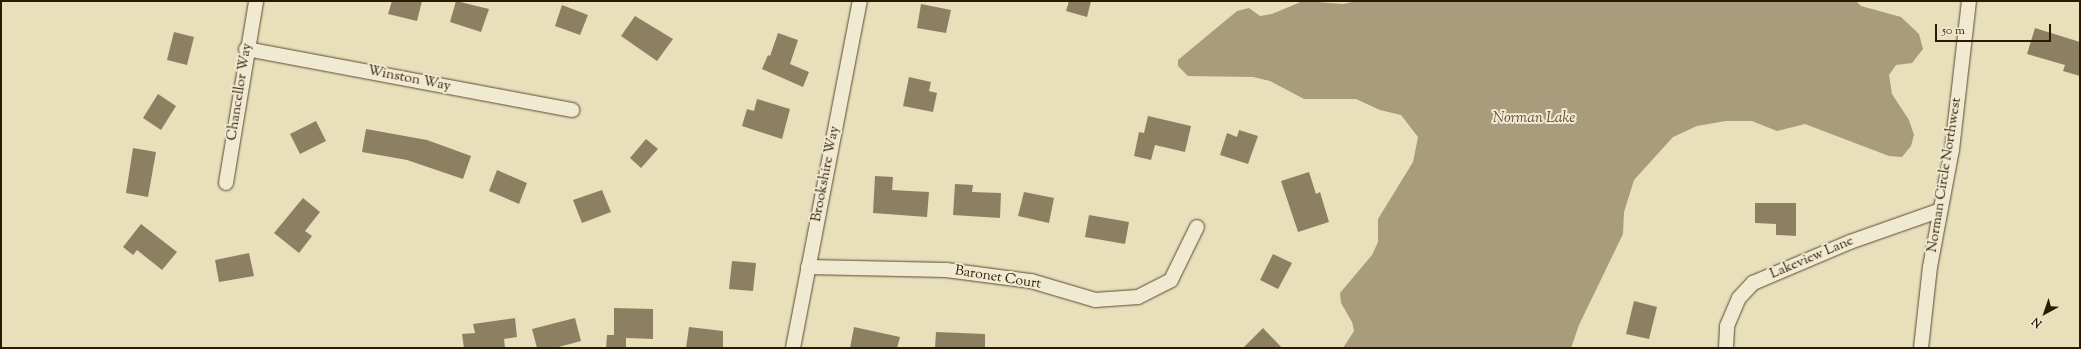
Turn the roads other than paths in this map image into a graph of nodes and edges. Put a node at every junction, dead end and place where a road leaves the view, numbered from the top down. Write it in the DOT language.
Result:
graph roads {
  1 [pos="256,1"];
  2 [pos="860,1"];
  3 [pos="1969,1"];
  4 [pos="246,49"];
  5 [pos="572,110"];
  6 [pos="226,183"];
  7 [pos="1941,210"];
  8 [pos="1196,228"];
  9 [pos="808,267"];
  10 [pos="793,348"];
  11 [pos="1726,348"];
  12 [pos="1921,348"];
  1 -- 4 [label="street, Chancellor Way"];
  2 -- 9 [label="street, Brookshire Way"];
  3 -- 7 [label="street, Norman Circle Northwest"];
  4 -- 5 [label="street, Winston Way"];
  4 -- 6 [label="street, Chancellor Way"];
  7 -- 11 [label="street, Lakeview Lane"];
  7 -- 12 [label="street, Norman Circle Northwest"];
  8 -- 9 [label="street, Baronet Court"];
  9 -- 10 [label="street, Brookshire Way"];
}
